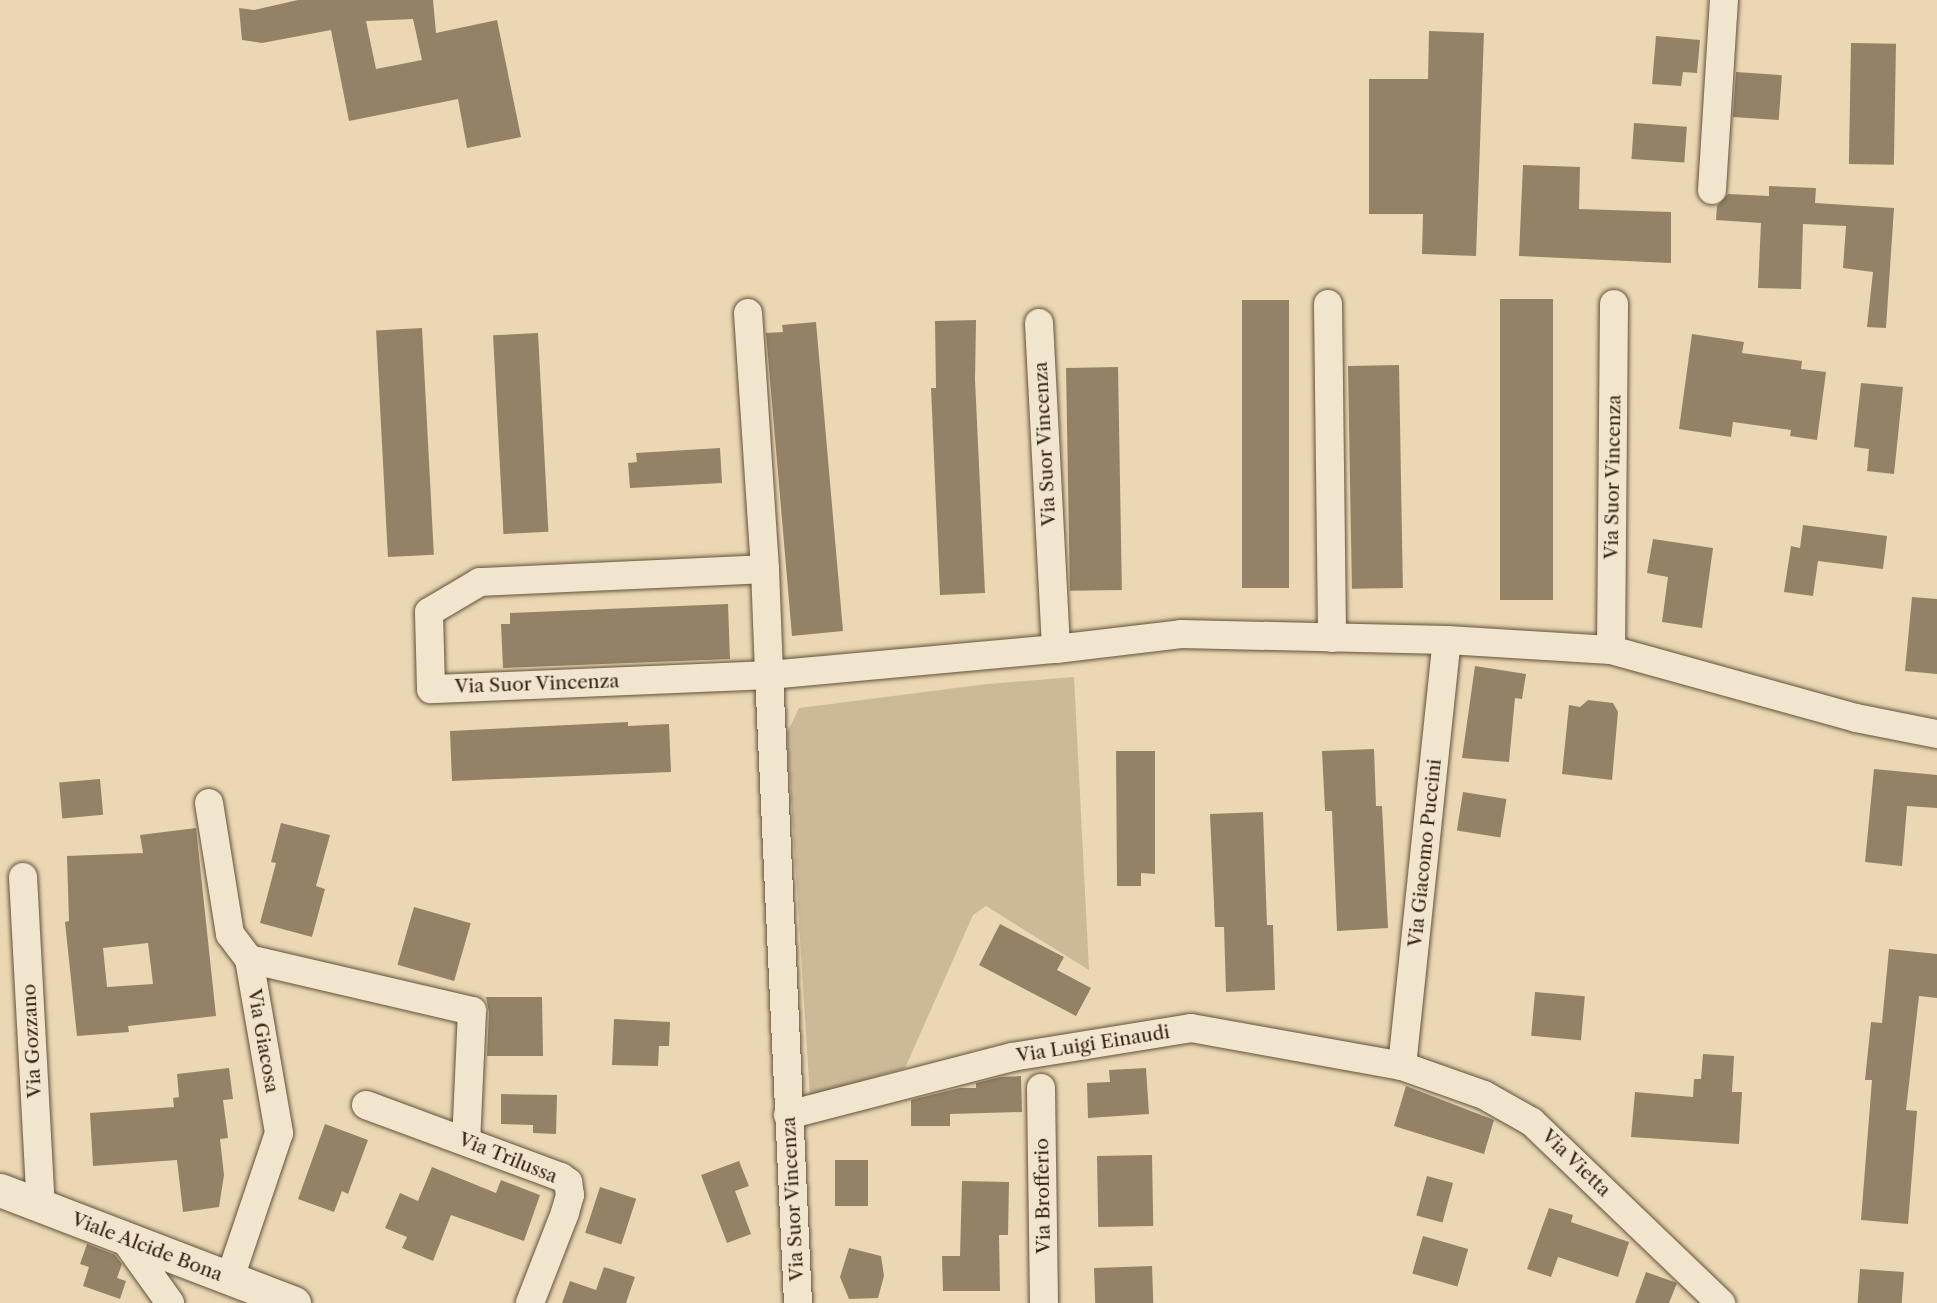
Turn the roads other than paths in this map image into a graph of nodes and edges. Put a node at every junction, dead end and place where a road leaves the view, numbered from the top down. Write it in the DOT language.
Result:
graph roads {
  1 [pos="1724,0"];
  2 [pos="1712,190"];
  3 [pos="1328,304"];
  4 [pos="1614,304"];
  5 [pos="748,313"];
  6 [pos="1039,323"];
  7 [pos="765,569"];
  8 [pos="1332,638"];
  9 [pos="1447,640"];
  10 [pos="1056,649"];
  11 [pos="1611,650"];
  12 [pos="769,675"];
  13 [pos="1937,734"];
  14 [pos="209,803"];
  15 [pos="23,877"];
  16 [pos="249,959"];
  17 [pos="1402,1066"];
  18 [pos="1041,1088"];
  19 [pos="366,1105"];
  20 [pos="788,1115"];
  21 [pos="466,1140"];
  22 [pos="0,1190"];
  23 [pos="41,1206"];
  24 [pos="123,1237"];
  25 [pos="230,1278"];
  26 [pos="170,1303"];
  27 [pos="294,1303"];
  28 [pos="530,1303"];
  29 [pos="798,1303"];
  30 [pos="1044,1303"];
  31 [pos="1721,1303"];
  1 -- 2 [label="street"];
  3 -- 8 [label="street"];
  4 -- 11 [label="street, Via Suor Vincenza"];
  5 -- 7 [label="street, Via Suor Vincenza"];
  6 -- 10 [label="street, Via Suor Vincenza"];
  7 -- 12 [label="street, Via Suor Vincenza"];
  7 -- 12 [label="street, Via Suor Vincenza"];
  8 -- 9 [label="street, Via Suor Vincenza"];
  8 -- 10 [label="street, Via Suor Vincenza"];
  9 -- 11 [label="street, Via Suor Vincenza"];
  9 -- 17 [label="street, Via Giacomo Puccini"];
  10 -- 12 [label="street, Via Suor Vincenza"];
  11 -- 13 [label="street, Via Suor Vincenza"];
  12 -- 20 [label="street, Via Suor Vincenza"];
  14 -- 16 [label="street, Via Giacosa"];
  15 -- 23 [label="street, Via Gozzano"];
  16 -- 21 [label="street"];
  16 -- 25 [label="street, Via Giacosa"];
  17 -- 20 [label="street, Via Luigi Einaudi"];
  17 -- 31 [label="street, Via Vietta"];
  18 -- 30 [label="street, Via Brofferio"];
  19 -- 21 [label="street, Via Trilussa"];
  20 -- 29 [label="street, Via Suor Vincenza"];
  21 -- 28 [label="street, Via Trilussa"];
  22 -- 23 [label="street, Viale Alcide Bona"];
  23 -- 24 [label="street, Viale Alcide Bona"];
  24 -- 25 [label="street, Viale Alcide Bona"];
  24 -- 26 [label="street"];
  25 -- 27 [label="street, Viale Alcide Bona"];
}
